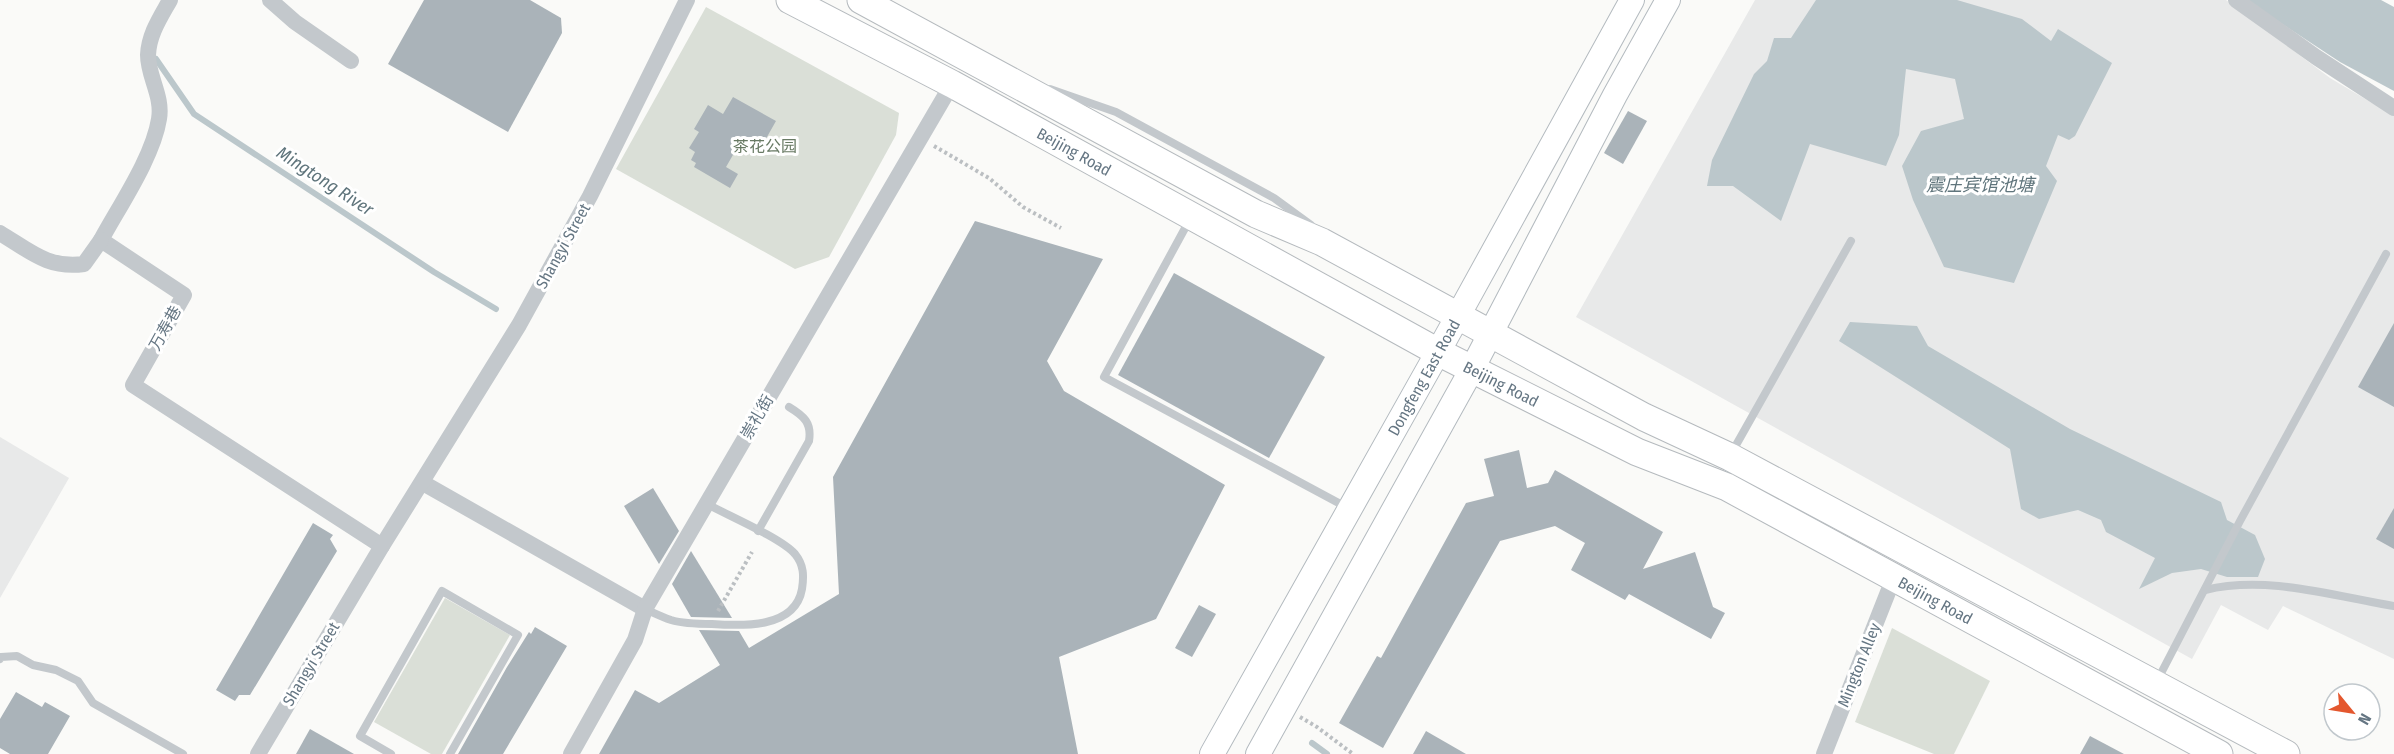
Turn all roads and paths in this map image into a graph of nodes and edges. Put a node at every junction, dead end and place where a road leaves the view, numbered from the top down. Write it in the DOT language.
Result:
graph roads {
  1 [pos="170,0"];
  2 [pos="270,0"];
  3 [pos="687,0"];
  4 [pos="790,0"];
  5 [pos="1632,0"];
  6 [pos="1668,0"];
  7 [pos="2236,0"];
  8 [pos="872,3"];
  9 [pos="351,61"];
  10 [pos="952,84"];
  11 [pos="2394,108"];
  12 [pos="920,138"];
  13 [pos="1192,216"];
  14 [pos="1061,228"];
  15 [pos="0,233"];
  16 [pos="101,240"];
  17 [pos="1851,241"];
  18 [pos="2386,254"];
  19 [pos="1456,316"];
  20 [pos="1490,334"];
  21 [pos="1438,352"];
  22 [pos="1472,369"];
  23 [pos="789,407"];
  24 [pos="1730,457"];
  25 [pos="423,483"];
  26 [pos="706,504"];
  27 [pos="1350,509"];
  28 [pos="758,531"];
  29 [pos="382,546"];
  30 [pos="752,552"];
  31 [pos="1894,577"];
  32 [pos="2205,590"];
  33 [pos="726,596"];
  34 [pos="2394,606"];
  35 [pos="645,609"];
  36 [pos="0,659"];
  37 [pos="2156,684"];
  38 [pos="1284,707"];
  39 [pos="183,754"];
  40 [pos="258,754"];
  41 [pos="391,754"];
  42 [pos="450,754"];
  43 [pos="571,754"];
  44 [pos="1212,754"];
  45 [pos="1258,754"];
  46 [pos="1353,754"];
  47 [pos="1824,754"];
  48 [pos="2219,754"];
  49 [pos="2286,754"];
  1 -- 16 [label="street"];
  2 -- 9 [label="street"];
  3 -- 25 [label="street, Shangyi Street"];
  4 -- 10 [label="main road, Beijing Road"];
  5 -- 19 [label="main road, Dongfeng East Road"];
  6 -- 20 [label="main road"];
  7 -- 11 [label="street"];
  8 -- 19 [label="main road, Beijing Road"];
  10 -- 12 [label="street, 崇礼街"];
  10 -- 13 [label="main road, Beijing Road"];
  12 -- 14 [label="path"];
  12 -- 26 [label="street, 崇礼街"];
  13 -- 21 [label="main road, Beijing Road"];
  13 -- 27 [label="lane"];
  15 -- 16 [label="street"];
  16 -- 29 [label="street, 万寿巷"];
  17 -- 24 [label="lane"];
  18 -- 32 [label="lane"];
  19 -- 20 [label="main road, Beijing Road"];
  19 -- 21 [label="main road, Dongfeng East Road"];
  20 -- 22 [label="main road"];
  20 -- 24 [label="main road, Beijing Road"];
  21 -- 22 [label="main road, Beijing Road"];
  21 -- 27 [label="main road, Dongfeng East Road"];
  22 -- 31 [label="main road, Beijing Road"];
  22 -- 38 [label="main road"];
  23 -- 28 [label="lane"];
  24 -- 37 [label="main road, Beijing Road"];
  25 -- 29 [label="street, Shangyi Street"];
  25 -- 35 [label="street"];
  26 -- 28 [label="lane"];
  26 -- 35 [label="street, 崇礼街"];
  27 -- 44 [label="main road, Dongfeng East Road"];
  28 -- 35 [label="lane"];
  29 -- 40 [label="street, Shangyi Street"];
  30 -- 33 [label="path"];
  31 -- 47 [label="street, Mington Alley"];
  31 -- 48 [label="main road, Beijing Road"];
  32 -- 34 [label="lane"];
  32 -- 37 [label="lane"];
  35 -- 43 [label="street, 崇礼街"];
  36 -- 39 [label="lane"];
  37 -- 49 [label="main road, Beijing Road"];
  38 -- 45 [label="main road"];
  38 -- 46 [label="path"];
  41 -- 42 [label="lane"];
}
